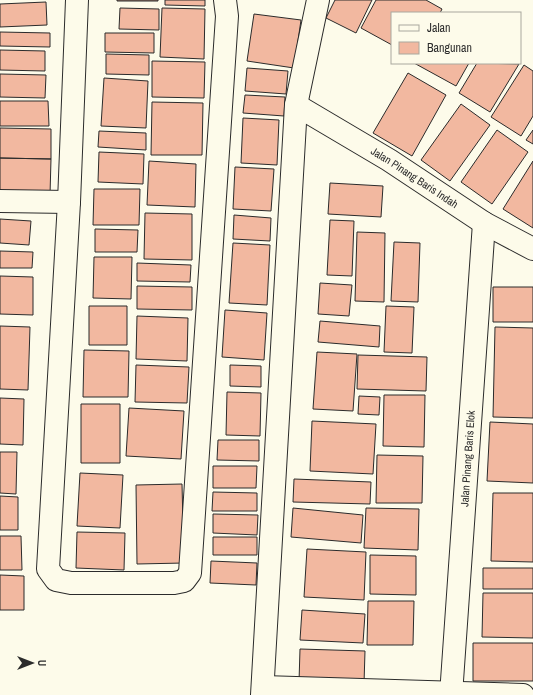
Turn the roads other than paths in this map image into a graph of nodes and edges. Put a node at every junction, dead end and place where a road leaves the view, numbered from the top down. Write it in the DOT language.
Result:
graph roads {
  1 [pos="77,0"];
  2 [pos="224,0"];
  3 [pos="318,0"];
  4 [pos="296,105"];
  5 [pos="0,201"];
  6 [pos="69,202"];
  7 [pos="484,223"];
  8 [pos="533,249"];
  9 [pos="263,691"];
  10 [pos="451,694"];
  11 [pos="522,695"];
  1 -- 6 [label="street"];
  2 -- 6 [label="street"];
  3 -- 4 [label="street"];
  4 -- 7 [label="street, Jalan Pinang Baris Indah"];
  4 -- 9 [label="street"];
  5 -- 6 [label="street"];
  7 -- 8 [label="street, Jalan Pinang Baris Indah"];
  7 -- 10 [label="street, Jalan Pinang Baris Elok"];
  9 -- 10 [label="street"];
  10 -- 11 [label="street"];
}
